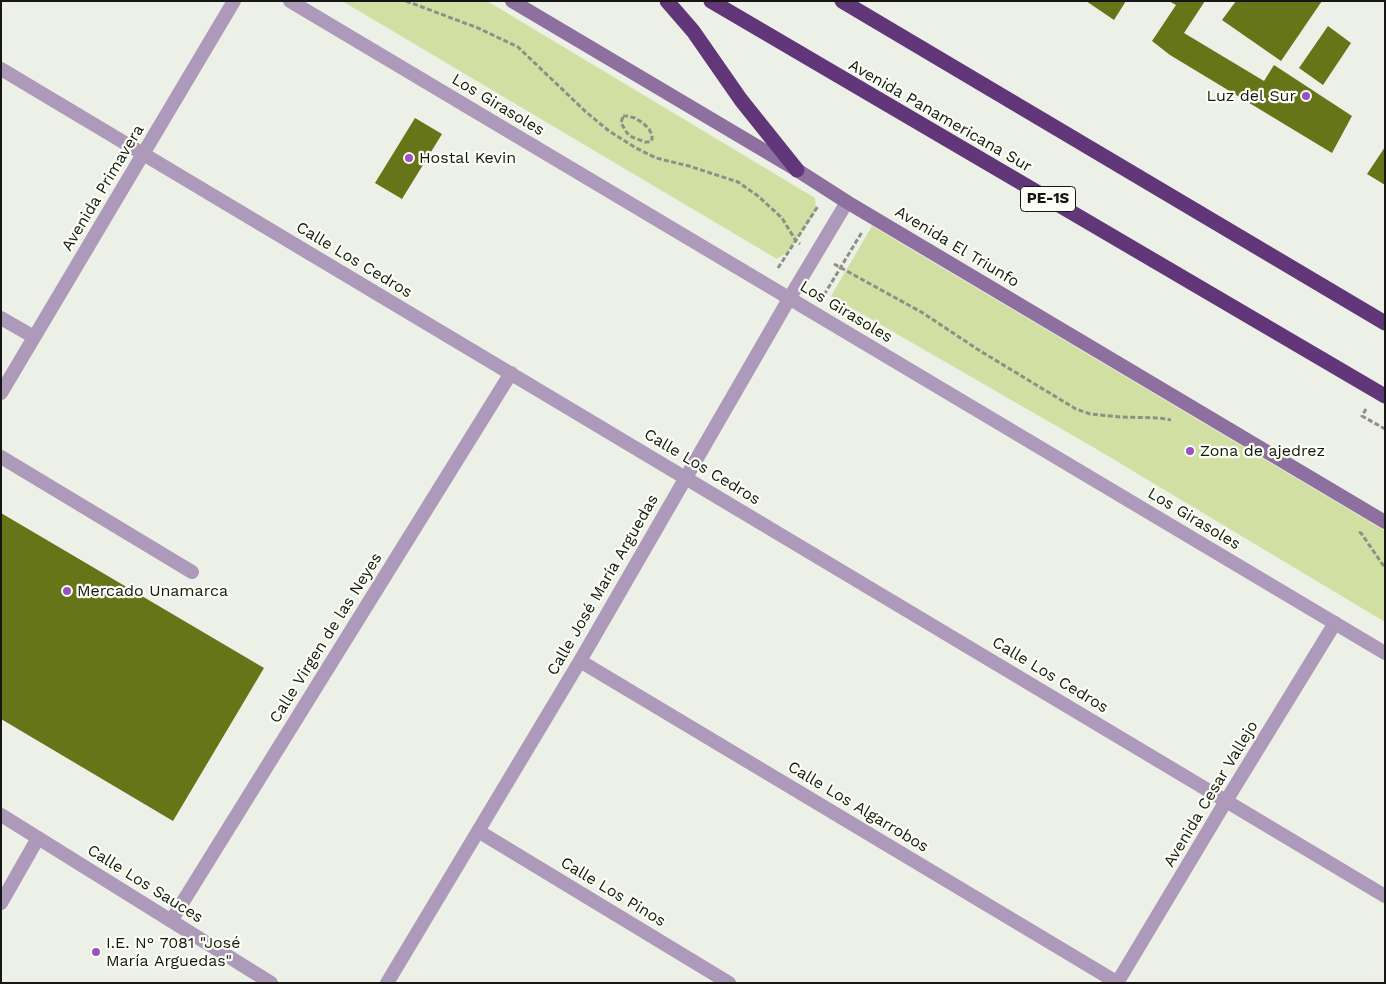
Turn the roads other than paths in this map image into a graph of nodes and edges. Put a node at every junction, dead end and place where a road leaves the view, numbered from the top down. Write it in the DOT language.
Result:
graph roads {
  1 [pos="234,1"];
  2 [pos="290,1"];
  3 [pos="512,1"];
  4 [pos="667,1"];
  5 [pos="711,1"];
  6 [pos="842,1"];
  7 [pos="1,69"];
  8 [pos="143,154"];
  9 [pos="797,170"];
  10 [pos="847,202"];
  11 [pos="789,299"];
  12 [pos="1,318"];
  13 [pos="1385,323"];
  14 [pos="34,337"];
  15 [pos="511,373"];
  16 [pos="1,393"];
  17 [pos="1385,396"];
  18 [pos="1,457"];
  19 [pos="686,478"];
  20 [pos="1385,522"];
  21 [pos="192,572"];
  22 [pos="1335,623"];
  23 [pos="1385,653"];
  24 [pos="580,661"];
  25 [pos="1226,801"];
  26 [pos="1,815"];
  27 [pos="478,831"];
  28 [pos="38,838"];
  29 [pos="1385,896"];
  30 [pos="1,903"];
  31 [pos="171,921"];
  32 [pos="271,983"];
  33 [pos="387,983"];
  34 [pos="729,983"];
  35 [pos="1118,983"];
  1 -- 8 [label="street, Avenida Primavera"];
  2 -- 11 [label="street, Los Girasoles"];
  3 -- 9 [label="main road, Avenida El Triunfo"];
  4 -- 9 [label="highway"];
  5 -- 17 [label="highway, Avenida Panamericana Sur / PE-1S"];
  6 -- 13 [label="highway"];
  7 -- 8 [label="street, Calle Los Cedros"];
  8 -- 14 [label="street, Avenida Primavera"];
  8 -- 15 [label="street, Calle Los Cedros"];
  9 -- 10 [label="main road, Avenida El Triunfo"];
  10 -- 11 [label="street, Calle José María Arguedas"];
  10 -- 20 [label="main road, Avenida El Triunfo"];
  11 -- 19 [label="street, Calle José María Arguedas"];
  11 -- 22 [label="street, Los Girasoles"];
  12 -- 14 [label="street"];
  14 -- 16 [label="street, Avenida Primavera"];
  15 -- 19 [label="street, Calle Los Cedros"];
  15 -- 31 [label="street, Calle Virgen de las Neyes"];
  18 -- 21 [label="street"];
  19 -- 24 [label="street, Calle José María Arguedas"];
  19 -- 25 [label="street, Calle Los Cedros"];
  22 -- 23 [label="street, Los Girasoles"];
  22 -- 25 [label="street, Avenida Cesar Vallejo"];
  24 -- 27 [label="street, Calle José María Arguedas"];
  24 -- 35 [label="street, Calle Los Algarrobos"];
  25 -- 29 [label="street, Calle Los Cedros"];
  25 -- 35 [label="street, Avenida Cesar Vallejo"];
  26 -- 28 [label="street, Calle Los Sauces"];
  27 -- 33 [label="street, Calle José María Arguedas"];
  27 -- 34 [label="street, Calle Los Pinos"];
  28 -- 30 [label="street"];
  28 -- 31 [label="street, Calle Los Sauces"];
  31 -- 32 [label="street, Calle Los Sauces"];
}
